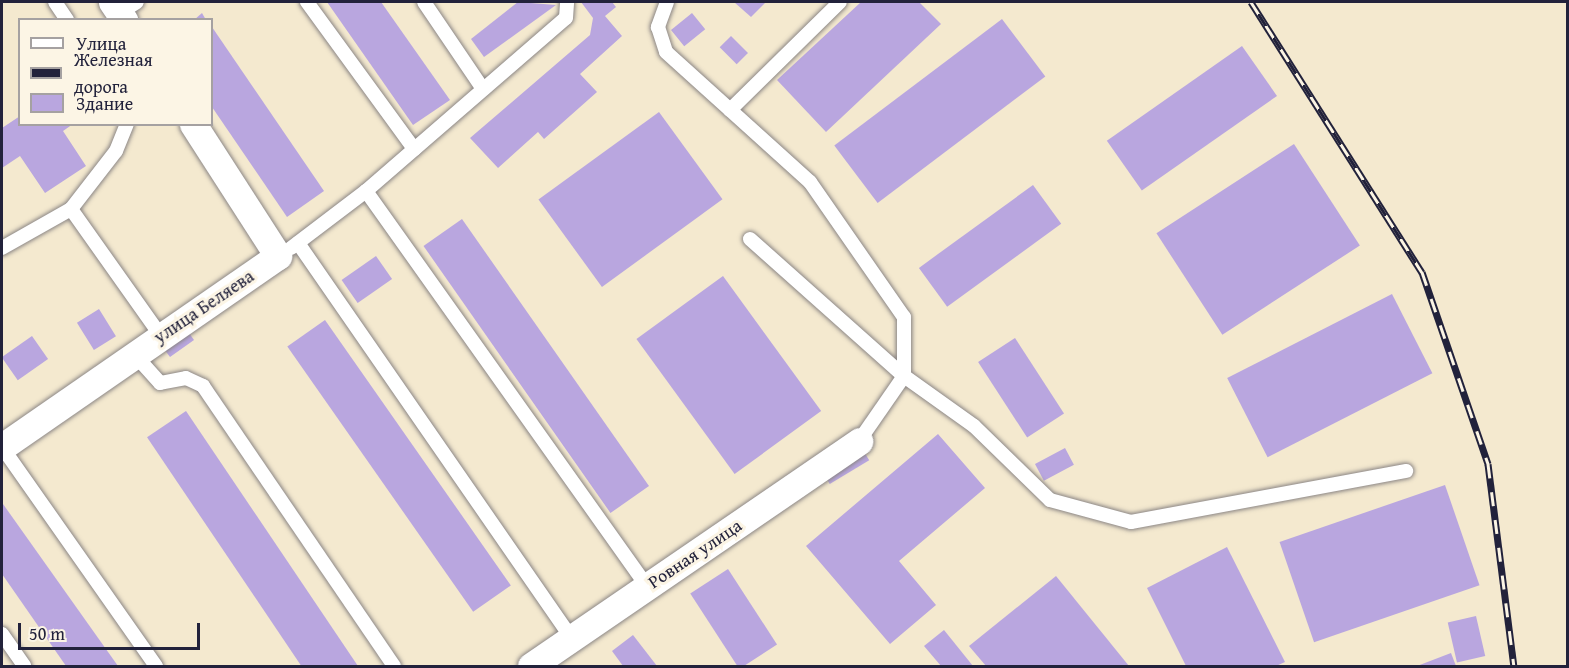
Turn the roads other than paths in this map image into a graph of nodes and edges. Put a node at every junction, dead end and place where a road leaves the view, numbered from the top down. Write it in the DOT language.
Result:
graph roads {
  1 [pos="55,2"];
  2 [pos="307,2"];
  3 [pos="424,2"];
  4 [pos="567,2"];
  5 [pos="667,2"];
  6 [pos="840,2"];
  7 [pos="66,18"];
  8 [pos="483,89"];
  9 [pos="730,110"];
  10 [pos="126,126"];
  11 [pos="195,126"];
  12 [pos="414,149"];
  13 [pos="366,191"];
  14 [pos="70,209"];
  15 [pos="750,239"];
  16 [pos="2,248"];
  17 [pos="288,250"];
  18 [pos="161,336"];
  19 [pos="134,354"];
  20 [pos="904,376"];
  21 [pos="859,441"];
  22 [pos="2,447"];
  23 [pos="1406,471"];
  24 [pos="647,587"];
  25 [pos="2,634"];
  26 [pos="572,638"];
  27 [pos="24,666"];
  28 [pos="156,666"];
  29 [pos="394,666"];
  30 [pos="531,666"];
  1 -- 7 [label="lane"];
  2 -- 12 [label="lane"];
  3 -- 8 [label="lane"];
  4 -- 8 [label="lane"];
  5 -- 9 [label="lane"];
  6 -- 9 [label="lane"];
  8 -- 12 [label="lane"];
  9 -- 20 [label="lane"];
  10 -- 14 [label="lane"];
  11 -- 17 [label="street"];
  12 -- 13 [label="lane"];
  13 -- 17 [label="lane"];
  13 -- 24 [label="lane"];
  14 -- 16 [label="lane"];
  14 -- 18 [label="lane"];
  15 -- 20 [label="lane"];
  17 -- 18 [label="street, улица Беляева"];
  17 -- 26 [label="lane"];
  18 -- 19 [label="street, улица Беляева"];
  19 -- 22 [label="street, улица Беляева"];
  19 -- 29 [label="lane"];
  20 -- 21 [label="lane"];
  20 -- 23 [label="lane"];
  21 -- 24 [label="street, Ровная улица"];
  22 -- 28 [label="lane"];
  24 -- 26 [label="street, Ровная улица"];
  25 -- 27 [label="lane"];
  26 -- 30 [label="street, Ровная улица"];
}
